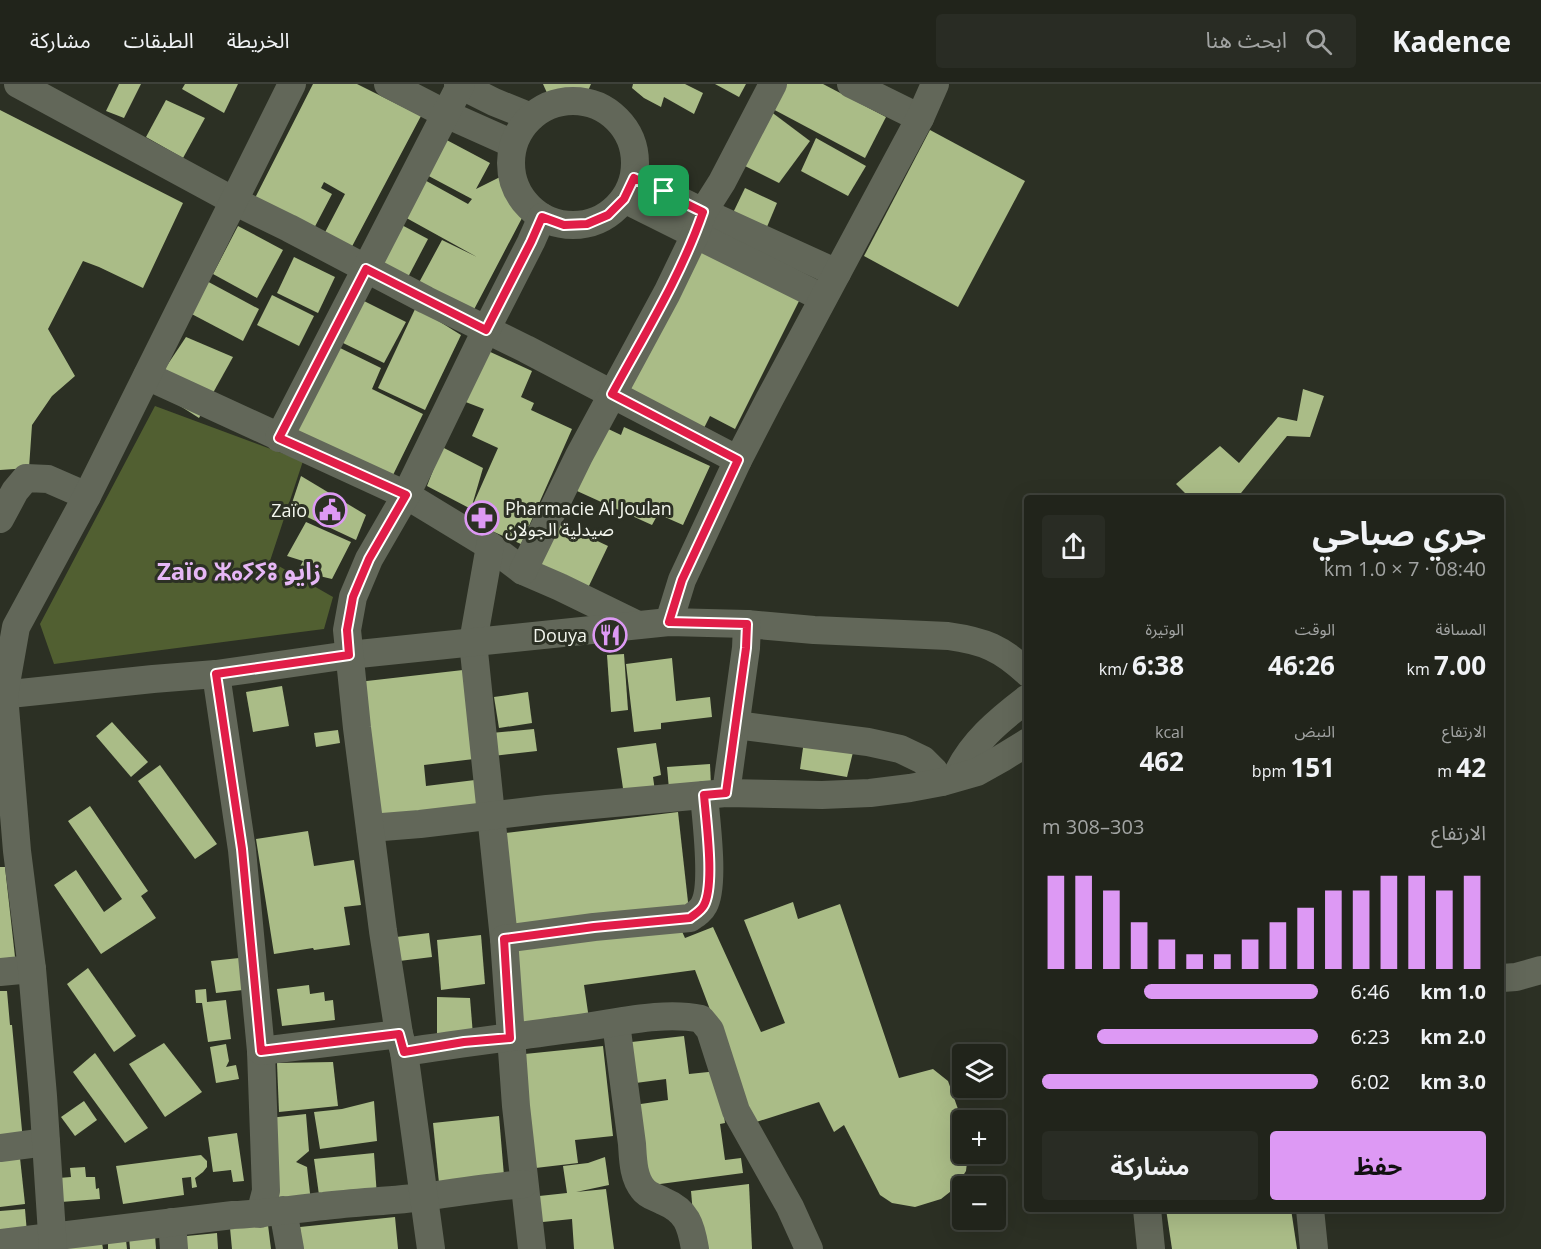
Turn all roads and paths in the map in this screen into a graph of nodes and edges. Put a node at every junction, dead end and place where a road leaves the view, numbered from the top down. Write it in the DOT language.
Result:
graph roads {
  1 [pos="18,84"];
  2 [pos="292,84"];
  3 [pos="388,84"];
  4 [pos="460,84"];
  5 [pos="773,84"];
  6 [pos="852,84"];
  7 [pos="935,84"];
  8 [pos="605,95"];
  9 [pos="446,114"];
  10 [pos="531,117"];
  11 [pos="920,118"];
  12 [pos="513,144"];
  13 [pos="629,189"];
  14 [pos="234,201"];
  15 [pos="542,217"];
  16 [pos="699,223"];
  17 [pos="366,269"];
  18 [pos="837,273"];
  19 [pos="823,298"];
  20 [pos="486,330"];
  21 [pos="147,376"];
  22 [pos="612,394"];
  23 [pos="279,438"];
  24 [pos="738,460"];
  25 [pos="406,495"];
  26 [pos="87,496"];
  27 [pos="0,519"];
  28 [pos="490,546"];
  29 [pos="523,571"];
  30 [pos="560,587"];
  31 [pos="669,622"];
  32 [pos="8,623"];
  33 [pos="747,624"];
  34 [pos="638,625"];
  35 [pos="548,635"];
  36 [pos="473,642"];
  37 [pos="349,655"];
  38 [pos="1024,670"];
  39 [pos="216,674"];
  40 [pos="2,695"];
  41 [pos="1024,702"];
  42 [pos="736,724"];
  43 [pos="1024,744"];
  44 [pos="949,780"];
  45 [pos="715,794"];
  46 [pos="491,815"];
  47 [pos="370,828"];
  48 [pos="9,859"];
  49 [pos="504,939"];
  50 [pos="32,969"];
  51 [pos="1541,970"];
  52 [pos="0,972"];
  53 [pos="1504,978"];
  54 [pos="616,1023"];
  55 [pos="510,1038"];
  56 [pos="401,1043"];
  57 [pos="261,1051"];
  58 [pos="46,1142"];
  59 [pos="0,1148"];
  60 [pos="524,1184"];
  61 [pos="424,1197"];
  62 [pos="272,1212"];
  63 [pos="1147,1212"];
  64 [pos="1310,1212"];
  65 [pos="173,1235"];
  66 [pos="0,1243"];
  67 [pos="52,1243"];
  68 [pos="290,1249"];
  69 [pos="431,1249"];
  70 [pos="532,1249"];
  71 [pos="695,1249"];
  72 [pos="809,1249"];
  73 [pos="1151,1249"];
  74 [pos="1314,1249"];
  1 -- 14 [label="street"];
  2 -- 14 [label="street"];
  3 -- 9 [label="street"];
  4 -- 9 [label="street"];
  4 -- 10 [label="street"];
  5 -- 16 [label="street"];
  6 -- 11 [label="street"];
  7 -- 11 [label="street"];
  8 -- 10 [label="street"];
  8 -- 13 [label="street"];
  9 -- 12 [label="street"];
  9 -- 17 [label="street"];
  10 -- 12 [label="street"];
  11 -- 18 [label="street"];
  12 -- 15 [label="street"];
  13 -- 15 [label="street"];
  13 -- 16 [label="street"];
  14 -- 17 [label="street"];
  14 -- 21 [label="street"];
  15 -- 20 [label="street"];
  16 -- 18 [label="street"];
  16 -- 19 [label="street"];
  16 -- 22 [label="street"];
  17 -- 20 [label="street"];
  17 -- 23 [label="street"];
  18 -- 19 [label="street"];
  19 -- 24 [label="street"];
  20 -- 22 [label="street"];
  20 -- 25 [label="street"];
  21 -- 23 [label="street"];
  21 -- 26 [label="street"];
  22 -- 24 [label="street"];
  22 -- 29 [label="street"];
  23 -- 25 [label="street"];
  24 -- 31 [label="street"];
  25 -- 28 [label="street"];
  25 -- 37 [label="street"];
  26 -- 27 [label="street"];
  26 -- 32 [label="street"];
  28 -- 29 [label="street"];
  28 -- 36 [label="street"];
  29 -- 30 [label="street"];
  30 -- 34 [label="street"];
  30 -- 35 [label="street"];
  31 -- 33 [label="street"];
  31 -- 34 [label="street"];
  32 -- 40 [label="street"];
  33 -- 38 [label="street"];
  33 -- 42 [label="street"];
  34 -- 35 [label="street"];
  35 -- 36 [label="street"];
  36 -- 37 [label="street"];
  36 -- 46 [label="street"];
  37 -- 39 [label="street"];
  37 -- 47 [label="street"];
  39 -- 40 [label="street"];
  39 -- 57 [label="street"];
  40 -- 48 [label="street"];
  41 -- 44 [label="street"];
  42 -- 44 [label="street"];
  42 -- 45 [label="street"];
  43 -- 44 [label="street"];
  44 -- 45 [label="street"];
  45 -- 46 [label="street"];
  45 -- 49 [label="street"];
  46 -- 47 [label="street"];
  46 -- 49 [label="street"];
  47 -- 56 [label="street"];
  48 -- 50 [label="street"];
  49 -- 55 [label="street"];
  50 -- 52 [label="street"];
  50 -- 58 [label="street"];
  51 -- 53 [label="street"];
  54 -- 55 [label="street"];
  54 -- 71 [label="street"];
  54 -- 72 [label="street"];
  55 -- 56 [label="street"];
  55 -- 60 [label="street"];
  56 -- 57 [label="street"];
  56 -- 61 [label="street"];
  57 -- 62 [label="street"];
  58 -- 59 [label="street"];
  58 -- 67 [label="street"];
  60 -- 61 [label="street"];
  60 -- 70 [label="street"];
  61 -- 62 [label="street"];
  61 -- 69 [label="street"];
  62 -- 65 [label="street"];
  62 -- 68 [label="street"];
  63 -- 73 [label="street"];
  64 -- 74 [label="street"];
  65 -- 67 [label="street"];
  66 -- 67 [label="street"];
}
